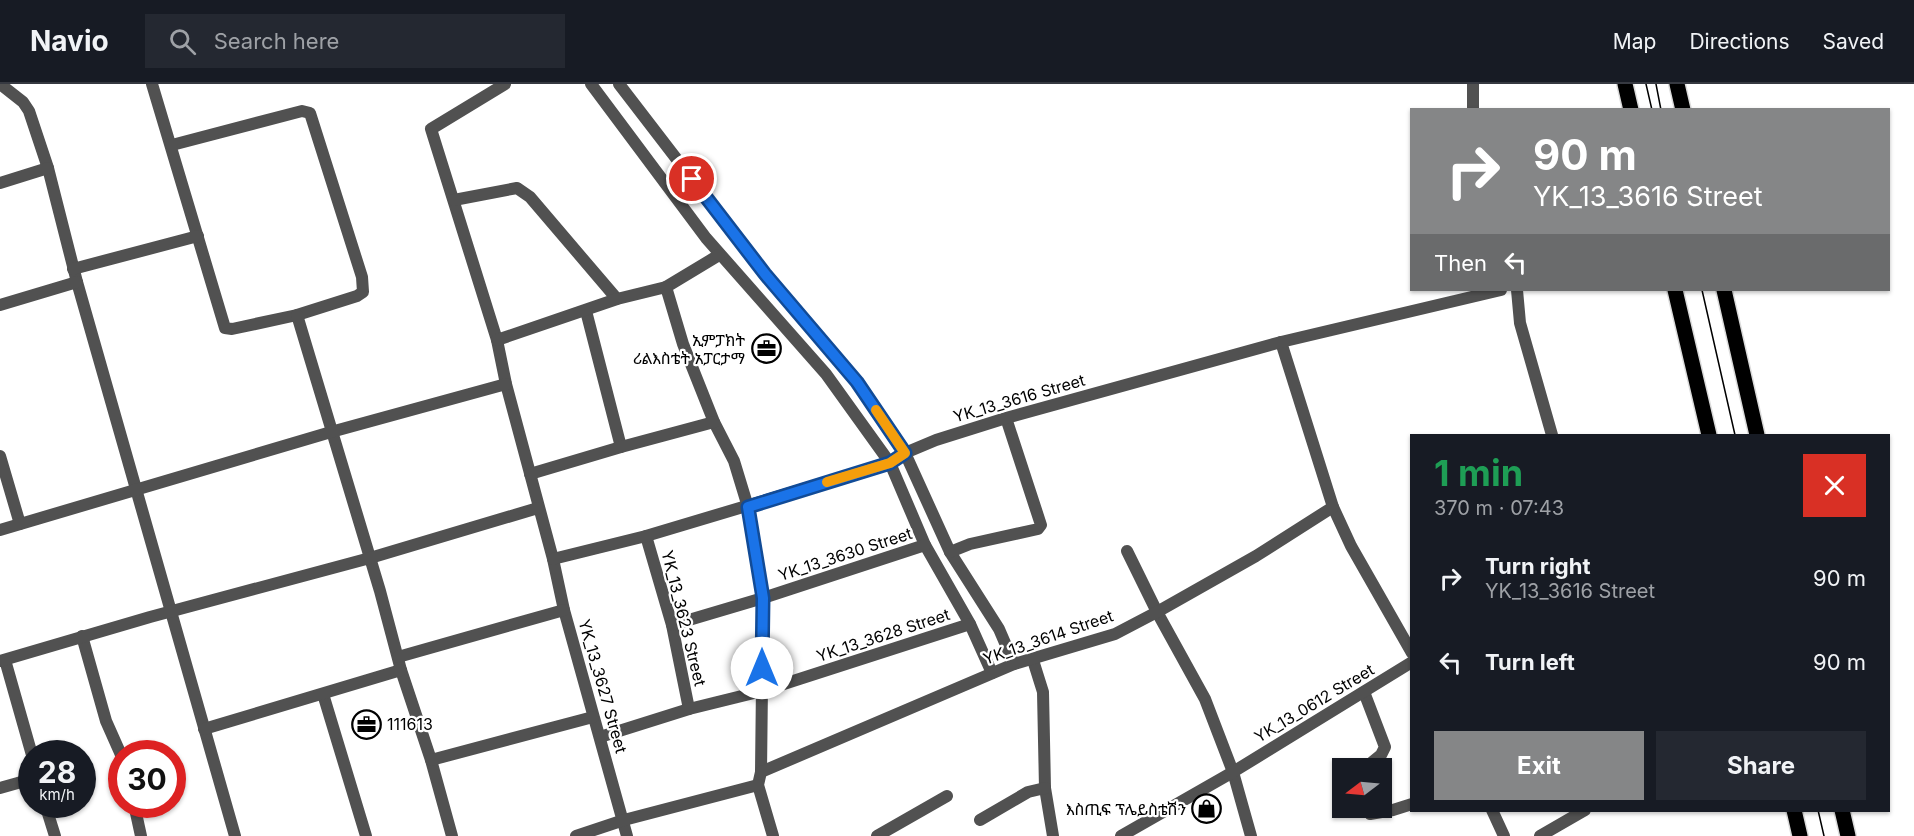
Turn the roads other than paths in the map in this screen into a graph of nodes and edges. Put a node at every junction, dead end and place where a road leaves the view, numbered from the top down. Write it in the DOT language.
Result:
graph roads {
  1 [pos="0,84"];
  2 [pos="152,84"];
  3 [pos="505,84"];
  4 [pos="591,84"];
  5 [pos="619,84"];
  6 [pos="1473,84"];
  7 [pos="1625,84"];
  8 [pos="1677,84"];
  9 [pos="1473,108"];
  10 [pos="1631,108"];
  11 [pos="1683,108"];
  12 [pos="171,145"];
  13 [pos="48,168"];
  14 [pos="0,183"];
  15 [pos="454,200"];
  16 [pos="198,236"];
  17 [pos="720,255"];
  18 [pos="73,269"];
  19 [pos="77,282"];
  20 [pos="666,287"];
  21 [pos="1497,291"];
  22 [pos="1516,291"];
  23 [pos="1675,291"];
  24 [pos="1724,291"];
  25 [pos="617,300"];
  26 [pos="0,305"];
  27 [pos="586,311"];
  28 [pos="297,315"];
  29 [pos="497,340"];
  30 [pos="1281,342"];
  31 [pos="506,384"];
  32 [pos="1006,418"];
  33 [pos="714,422"];
  34 [pos="331,432"];
  35 [pos="1552,434"];
  36 [pos="1708,434"];
  37 [pos="1757,434"];
  38 [pos="621,447"];
  39 [pos="905,453"];
  40 [pos="0,456"];
  41 [pos="890,463"];
  42 [pos="530,474"];
  43 [pos="136,488"];
  44 [pos="748,507"];
  45 [pos="1333,507"];
  46 [pos="538,508"];
  47 [pos="20,524"];
  48 [pos="0,530"];
  49 [pos="646,536"];
  50 [pos="925,545"];
  51 [pos="1127,551"];
  52 [pos="950,552"];
  53 [pos="370,558"];
  54 [pos="553,559"];
  55 [pos="763,598"];
  56 [pos="564,610"];
  57 [pos="170,612"];
  58 [pos="1157,612"];
  59 [pos="970,624"];
  60 [pos="672,625"];
  61 [pos="82,636"];
  62 [pos="1410,649"];
  63 [pos="398,657"];
  64 [pos="1032,657"];
  65 [pos="2,660"];
  66 [pos="1410,663"];
  67 [pos="1014,664"];
  68 [pos="401,670"];
  69 [pos="992,673"];
  70 [pos="762,691"];
  71 [pos="1364,692"];
  72 [pos="323,694"];
  73 [pos="689,709"];
  74 [pos="593,717"];
  75 [pos="204,729"];
  76 [pos="600,737"];
  77 [pos="27,740"];
  78 [pos="114,740"];
  79 [pos="1377,758"];
  80 [pos="431,760"];
  81 [pos="761,772"];
  82 [pos="1233,772"];
  83 [pos="18,783"];
  84 [pos="758,785"];
  85 [pos="0,788"];
  86 [pos="1045,788"];
  87 [pos="947,796"];
  88 [pos="1410,805"];
  89 [pos="1392,810"];
  90 [pos="1493,812"];
  91 [pos="1582,812"];
  92 [pos="1794,812"];
  93 [pos="1842,812"];
  94 [pos="49,818"];
  95 [pos="137,818"];
  96 [pos="624,820"];
  97 [pos="980,820"];
  98 [pos="1136,832"];
  99 [pos="55,836"];
  100 [pos="141,836"];
  101 [pos="235,836"];
  102 [pos="366,836"];
  103 [pos="452,836"];
  104 [pos="576,836"];
  105 [pos="627,836"];
  106 [pos="773,836"];
  107 [pos="877,836"];
  108 [pos="1053,836"];
  109 [pos="1121,836"];
  110 [pos="1251,836"];
  111 [pos="1503,836"];
  112 [pos="1540,836"];
  113 [pos="1800,836"];
  114 [pos="1848,836"];
  1 -- 13 [label="street"];
  2 -- 12 [label="street"];
  3 -- 15 [label="street, YK_13_3627 Street"];
  4 -- 17 [label="street"];
  5 -- 39 [label="street"];
  6 -- 9 [label="street"];
  7 -- 10 [label="main road"];
  8 -- 11 [label="main road"];
  12 -- 16 [label="street"];
  12 -- 28 [label="street"];
  13 -- 14 [label="street"];
  13 -- 18 [label="street"];
  15 -- 25 [label="street"];
  15 -- 29 [label="street, YK_13_3627 Street"];
  16 -- 18 [label="street"];
  16 -- 28 [label="street"];
  17 -- 20 [label="street"];
  17 -- 41 [label="street"];
  18 -- 19 [label="street"];
  19 -- 26 [label="street"];
  19 -- 43 [label="street"];
  20 -- 25 [label="street"];
  20 -- 33 [label="street"];
  21 -- 30 [label="street, YK_13_3616 Street"];
  22 -- 35 [label="street"];
  23 -- 36 [label="main road"];
  24 -- 37 [label="main road"];
  25 -- 27 [label="street"];
  27 -- 29 [label="street"];
  27 -- 38 [label="street"];
  28 -- 34 [label="street"];
  29 -- 31 [label="street, YK_13_3627 Street"];
  30 -- 32 [label="street, YK_13_3616 Street"];
  30 -- 45 [label="street"];
  31 -- 34 [label="street"];
  31 -- 42 [label="street, YK_13_3627 Street"];
  32 -- 39 [label="street, YK_13_3616 Street"];
  32 -- 52 [label="street"];
  33 -- 38 [label="street"];
  33 -- 44 [label="street"];
  34 -- 43 [label="street"];
  34 -- 53 [label="street"];
  38 -- 42 [label="street"];
  39 -- 41 [label="street, YK_13_3616 Street"];
  39 -- 52 [label="street"];
  40 -- 47 [label="street"];
  41 -- 44 [label="street, YK_13_3616 Street"];
  41 -- 50 [label="street"];
  42 -- 46 [label="street, YK_13_3627 Street"];
  43 -- 47 [label="street"];
  43 -- 57 [label="street"];
  44 -- 49 [label="street, YK_13_3616 Street"];
  44 -- 55 [label="street"];
  45 -- 58 [label="street, YK_13_3614 Street"];
  45 -- 62 [label="street"];
  46 -- 53 [label="street"];
  46 -- 54 [label="street, YK_13_3627 Street"];
  47 -- 48 [label="street"];
  49 -- 54 [label="street, YK_13_3616 Street"];
  49 -- 60 [label="street, YK_13_3623 Street"];
  50 -- 55 [label="street, YK_13_3630 Street"];
  50 -- 59 [label="street"];
  51 -- 58 [label="street"];
  52 -- 67 [label="street"];
  53 -- 57 [label="street"];
  53 -- 63 [label="street"];
  54 -- 56 [label="street, YK_13_3627 Street"];
  55 -- 60 [label="street, YK_13_3630 Street"];
  55 -- 70 [label="street"];
  56 -- 63 [label="street"];
  56 -- 74 [label="street, YK_13_3627 Street"];
  57 -- 61 [label="street"];
  57 -- 75 [label="street"];
  58 -- 64 [label="street, YK_13_3614 Street"];
  58 -- 82 [label="street"];
  59 -- 69 [label="street"];
  59 -- 70 [label="street, YK_13_3628 Street"];
  60 -- 73 [label="street, YK_13_3623 Street"];
  61 -- 65 [label="street"];
  61 -- 78 [label="street"];
  63 -- 68 [label="street"];
  64 -- 67 [label="street, YK_13_3614 Street"];
  64 -- 86 [label="street"];
  65 -- 77 [label="street"];
  66 -- 71 [label="street, YK_13_0612 Street"];
  67 -- 69 [label="street, YK_13_3614 Street"];
  68 -- 72 [label="street"];
  68 -- 80 [label="street"];
  69 -- 81 [label="street, YK_13_3614 Street"];
  70 -- 73 [label="street, YK_13_3628 Street"];
  70 -- 81 [label="street"];
  71 -- 79 [label="street"];
  71 -- 82 [label="street, YK_13_0612 Street"];
  72 -- 75 [label="street"];
  72 -- 102 [label="street"];
  73 -- 76 [label="street, YK_13_3628 Street"];
  74 -- 76 [label="street, YK_13_3627 Street"];
  74 -- 80 [label="street"];
  75 -- 101 [label="street"];
  76 -- 96 [label="street, YK_13_3627 Street"];
  80 -- 103 [label="street"];
  81 -- 84 [label="street"];
  82 -- 98 [label="street, YK_13_0612 Street"];
  82 -- 110 [label="street"];
  83 -- 85 [label="street"];
  84 -- 96 [label="street"];
  84 -- 106 [label="street"];
  86 -- 97 [label="street"];
  86 -- 108 [label="street"];
  87 -- 107 [label="street"];
  88 -- 89 [label="street"];
  90 -- 111 [label="street"];
  91 -- 112 [label="street"];
  92 -- 113 [label="main road"];
  93 -- 114 [label="main road"];
  94 -- 99 [label="street"];
  95 -- 100 [label="street"];
  96 -- 104 [label="street"];
  96 -- 105 [label="street, YK_13_3627 Street"];
  98 -- 109 [label="street, YK_13_0612 Street"];
}
